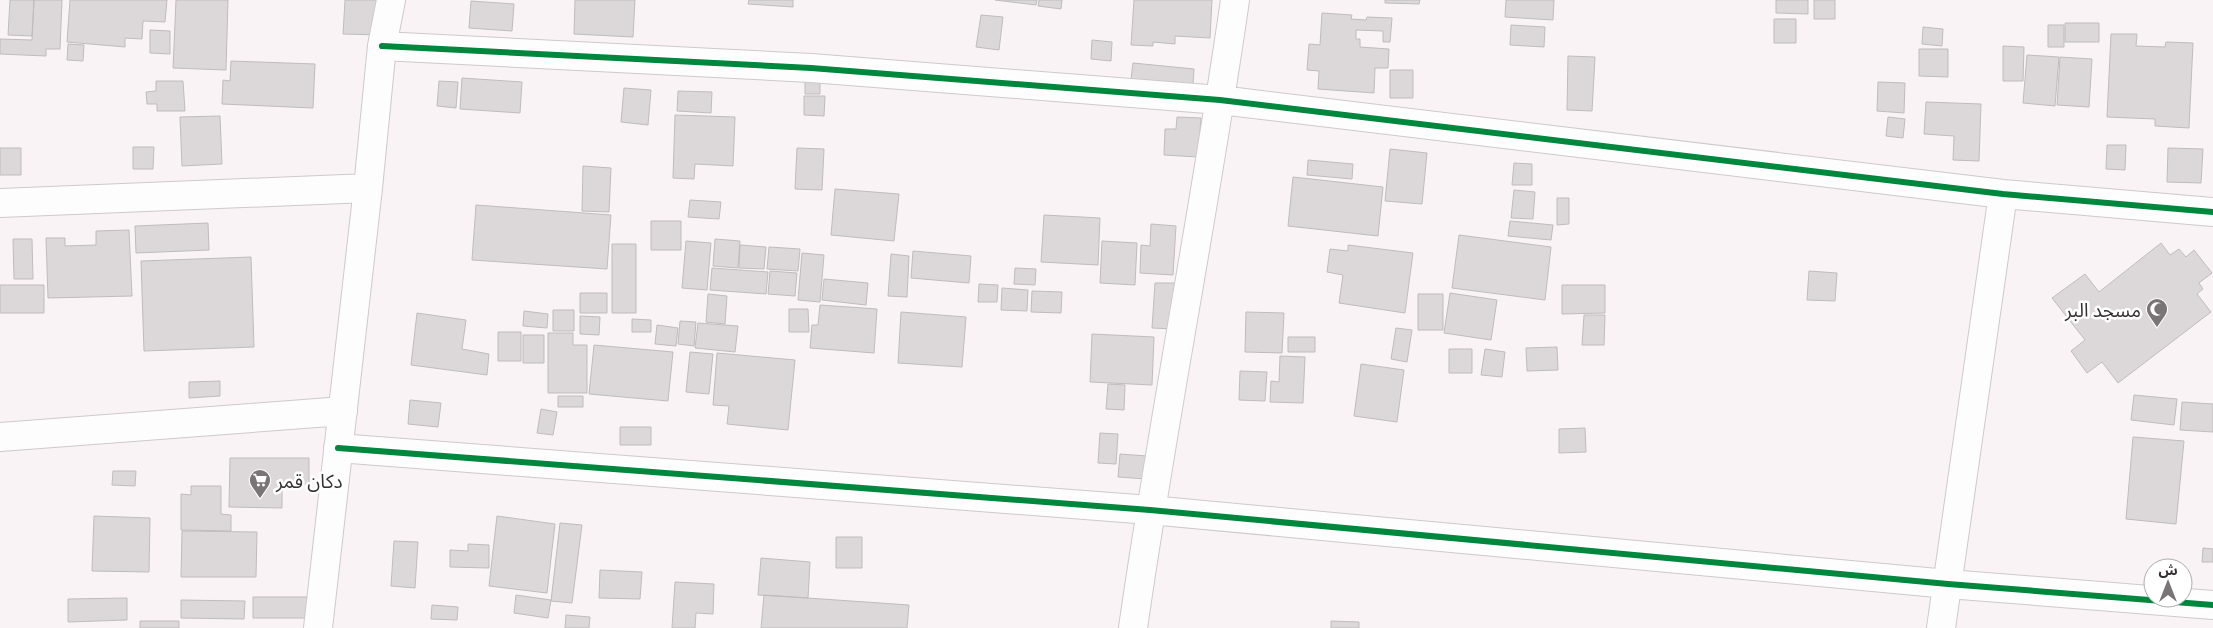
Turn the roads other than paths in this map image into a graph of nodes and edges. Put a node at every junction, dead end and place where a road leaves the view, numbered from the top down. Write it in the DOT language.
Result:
graph roads {
  1 [pos="391,0"];
  2 [pos="1234,0"];
  3 [pos="382,46"];
  4 [pos="1220,100"];
  5 [pos="368,188"];
  6 [pos="2003,194"];
  7 [pos="0,204"];
  8 [pos="2213,212"];
  9 [pos="343,411"];
  10 [pos="0,437"];
  11 [pos="338,448"];
  12 [pos="1150,510"];
  13 [pos="1948,584"];
  14 [pos="2213,605"];
  15 [pos="318,628"];
  16 [pos="1133,628"];
  17 [pos="1941,628"];
  1 -- 3 [label="street"];
  2 -- 4 [label="street"];
  3 -- 4 [label="street"];
  3 -- 5 [label="street"];
  4 -- 6 [label="street"];
  4 -- 12 [label="street"];
  5 -- 7 [label="street"];
  5 -- 9 [label="street"];
  6 -- 8 [label="street"];
  6 -- 13 [label="street"];
  9 -- 10 [label="street"];
  9 -- 11 [label="street"];
  11 -- 12 [label="street"];
  11 -- 15 [label="street"];
  12 -- 13 [label="street"];
  12 -- 16 [label="street"];
  13 -- 14 [label="street"];
  13 -- 17 [label="street"];
}
